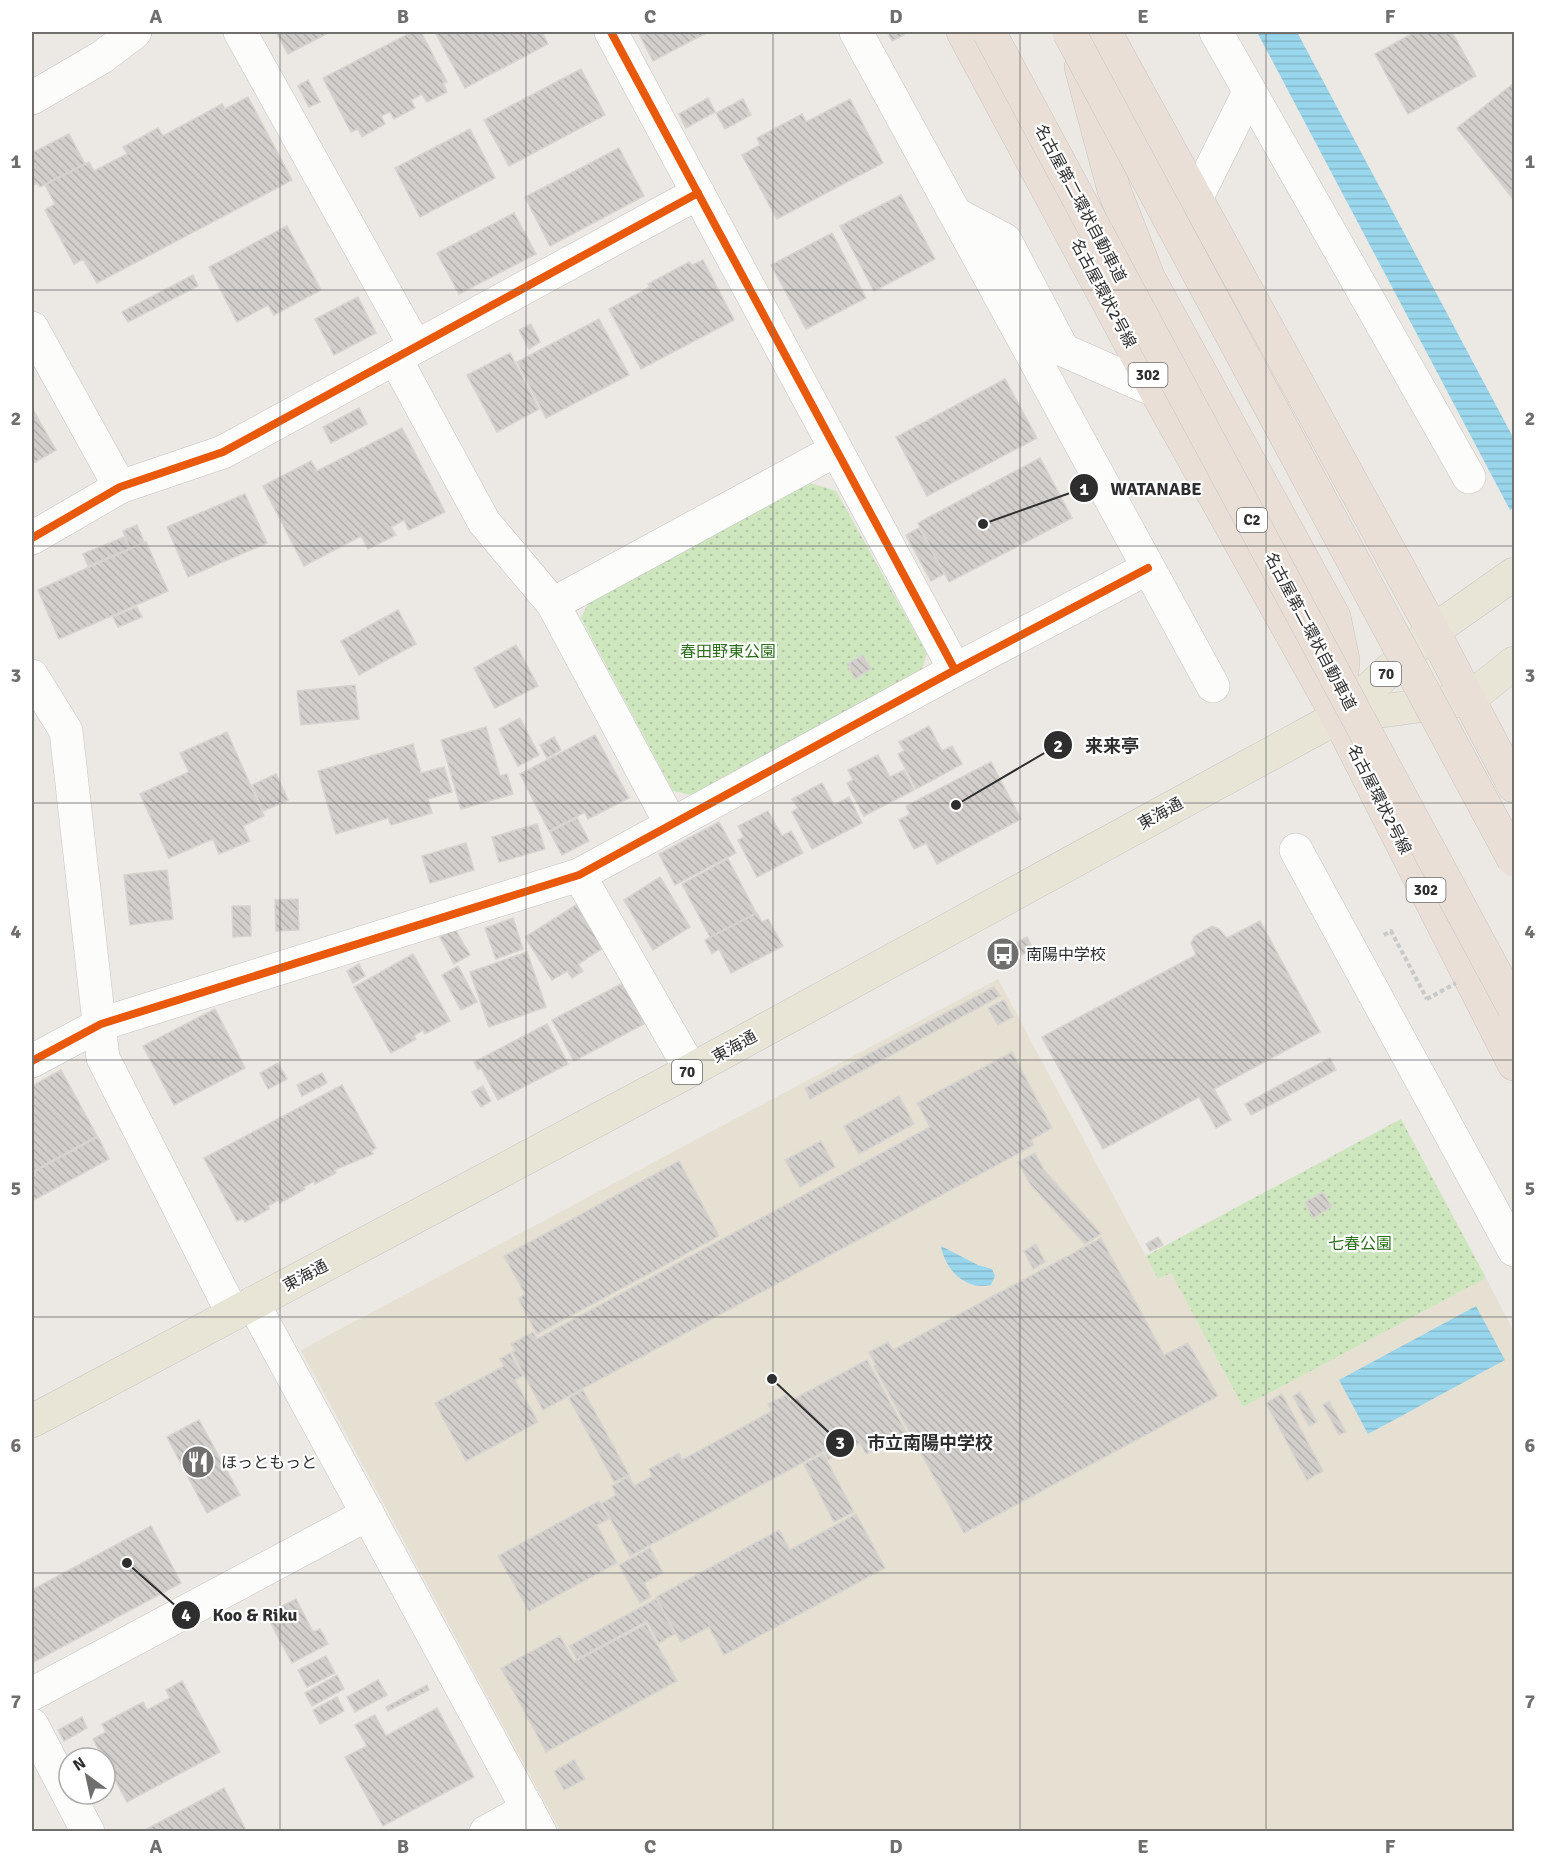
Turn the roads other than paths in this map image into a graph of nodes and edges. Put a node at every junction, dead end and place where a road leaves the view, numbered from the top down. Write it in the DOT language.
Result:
graph roads {
  1 [pos="135,32"];
  2 [pos="240,32"];
  3 [pos="611,32"];
  4 [pos="856,32"];
  5 [pos="963,32"];
  6 [pos="989,32"];
  7 [pos="1070,32"];
  8 [pos="1105,32"];
  9 [pos="1216,32"];
  10 [pos="1249,92"];
  11 [pos="32,98"];
  12 [pos="698,193"];
  13 [pos="1196,199"];
  14 [pos="956,214"];
  15 [pos="32,328"];
  16 [pos="405,352"];
  17 [pos="1156,391"];
  18 [pos="836,450"];
  19 [pos="1469,477"];
  20 [pos="120,488"];
  21 [pos="32,537"];
  22 [pos="1148,568"];
  23 [pos="1515,574"];
  24 [pos="553,604"];
  25 [pos="1433,631"];
  26 [pos="1515,663"];
  27 [pos="955,670"];
  28 [pos="32,676"];
  29 [pos="1213,686"];
  30 [pos="1469,699"];
  31 [pos="1429,704"];
  32 [pos="1338,717"];
  33 [pos="1515,786"];
  34 [pos="671,824"];
  35 [pos="1296,850"];
  36 [pos="1515,862"];
  37 [pos="579,875"];
  38 [pos="1515,1008"];
  39 [pos="101,1024"];
  40 [pos="32,1061"];
  41 [pos="1515,1064"];
  42 [pos="691,1070"];
  43 [pos="1515,1250"];
  44 [pos="243,1308"];
  45 [pos="32,1421"];
  46 [pos="368,1514"];
  47 [pos="32,1694"];
  48 [pos="32,1725"];
  49 [pos="534,1820"];
  50 [pos="88,1832"];
  51 [pos="486,1832"];
  1 -- 11 [label="street"];
  2 -- 16 [label="street"];
  3 -- 12 [label="street"];
  4 -- 14 [label="street"];
  5 -- 17 [label="highway, 名古屋環状2号線 / 302"];
  6 -- 38 [label="highway, 名古屋第二環状自動車道 / C2, bridge"];
  7 -- 32 [label="highway"];
  7 -- 36 [label="highway, bridge"];
  8 -- 13 [label="highway"];
  9 -- 10 [label="street"];
  10 -- 13 [label="street"];
  10 -- 19 [label="street"];
  12 -- 16 [label="street"];
  12 -- 18 [label="street"];
  13 -- 25 [label="highway"];
  14 -- 17 [label="street"];
  14 -- 22 [label="street"];
  15 -- 20 [label="street"];
  16 -- 20 [label="street"];
  16 -- 24 [label="street"];
  17 -- 32 [label="highway, 名古屋環状2号線 / 302"];
  18 -- 24 [label="street"];
  18 -- 27 [label="street"];
  20 -- 21 [label="street"];
  22 -- 27 [label="street"];
  22 -- 29 [label="street"];
  23 -- 25 [label="main road, 東海通 / 70"];
  24 -- 34 [label="street"];
  25 -- 30 [label="highway"];
  25 -- 31 [label="highway"];
  25 -- 32 [label="main road, 東海通 / 70"];
  26 -- 30 [label="main road"];
  27 -- 34 [label="street"];
  28 -- 39 [label="street"];
  30 -- 31 [label="main road, 東海通 / 70"];
  30 -- 33 [label="highway"];
  31 -- 32 [label="main road, 東海通 / 70"];
  31 -- 36 [label="highway"];
  32 -- 41 [label="highway, 名古屋環状2号線 / 302"];
  32 -- 42 [label="main road, 東海通 / 70"];
  34 -- 37 [label="street"];
  35 -- 43 [label="street"];
  37 -- 39 [label="street"];
  37 -- 42 [label="street"];
  39 -- 40 [label="street"];
  39 -- 44 [label="street"];
  42 -- 44 [label="main road, 東海通 / 70"];
  44 -- 45 [label="main road, 東海通 / 70"];
  44 -- 46 [label="street"];
  46 -- 47 [label="street"];
  46 -- 49 [label="street"];
  48 -- 50 [label="street"];
  49 -- 51 [label="street"];
}
